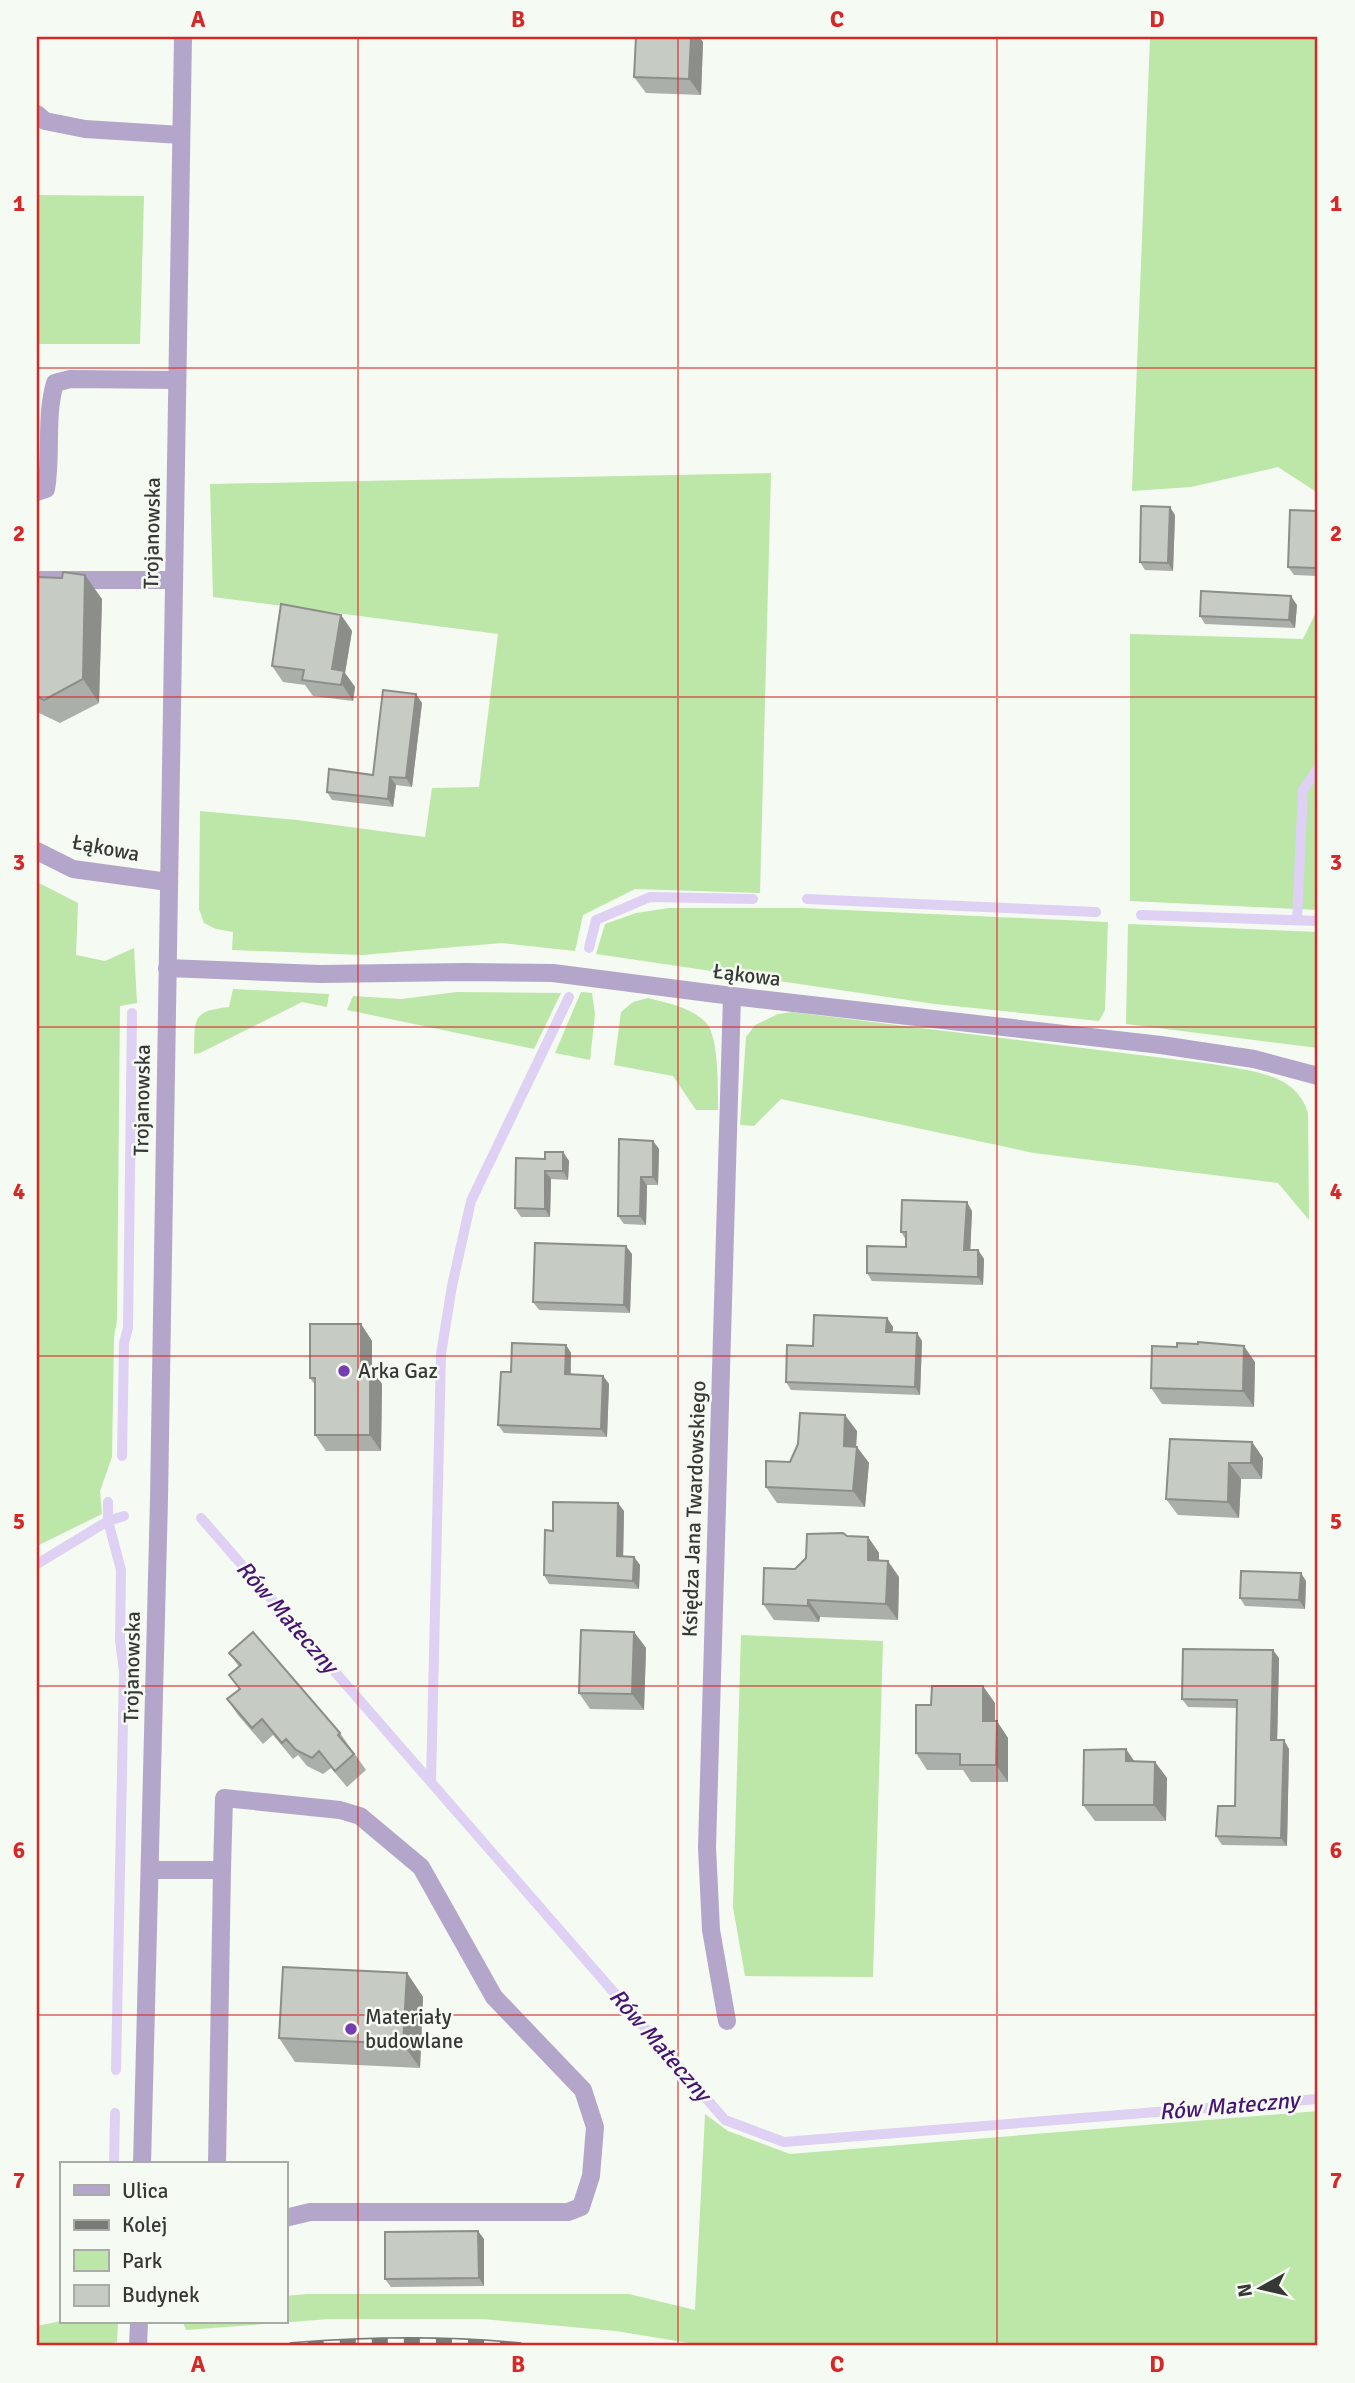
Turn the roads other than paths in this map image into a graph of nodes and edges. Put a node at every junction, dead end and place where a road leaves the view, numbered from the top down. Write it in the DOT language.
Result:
graph roads {
  1 [pos="183,37"];
  2 [pos="37,114"];
  3 [pos="181,135"];
  4 [pos="177,380"];
  5 [pos="37,492"];
  6 [pos="37,580"];
  7 [pos="174,580"];
  8 [pos="37,851"];
  9 [pos="168,882"];
  10 [pos="167,968"];
  11 [pos="732,996"];
  12 [pos="1318,1081"];
  13 [pos="150,1870"];
  14 [pos="222,1870"];
  15 [pos="726,2021"];
  16 [pos="142,2162"];
  17 [pos="217,2162"];
  18 [pos="287,2218"];
  19 [pos="139,2324"];
  20 [pos="138,2346"];
  1 -- 3 [label="street, Trojanowska"];
  2 -- 3 [label="street"];
  3 -- 4 [label="street, Trojanowska"];
  4 -- 5 [label="street"];
  4 -- 7 [label="street, Trojanowska"];
  6 -- 7 [label="street"];
  7 -- 9 [label="street, Trojanowska"];
  8 -- 9 [label="street, Łąkowa"];
  9 -- 10 [label="street, Trojanowska"];
  10 -- 11 [label="street, Łąkowa"];
  10 -- 13 [label="street, Trojanowska"];
  11 -- 12 [label="street, Łąkowa"];
  11 -- 15 [label="street, Księdza Jana Twardowskiego"];
  13 -- 14 [label="street"];
  13 -- 16 [label="street, Trojanowska"];
  14 -- 17 [label="street"];
  14 -- 18 [label="street"];
  19 -- 20 [label="street"];
}
